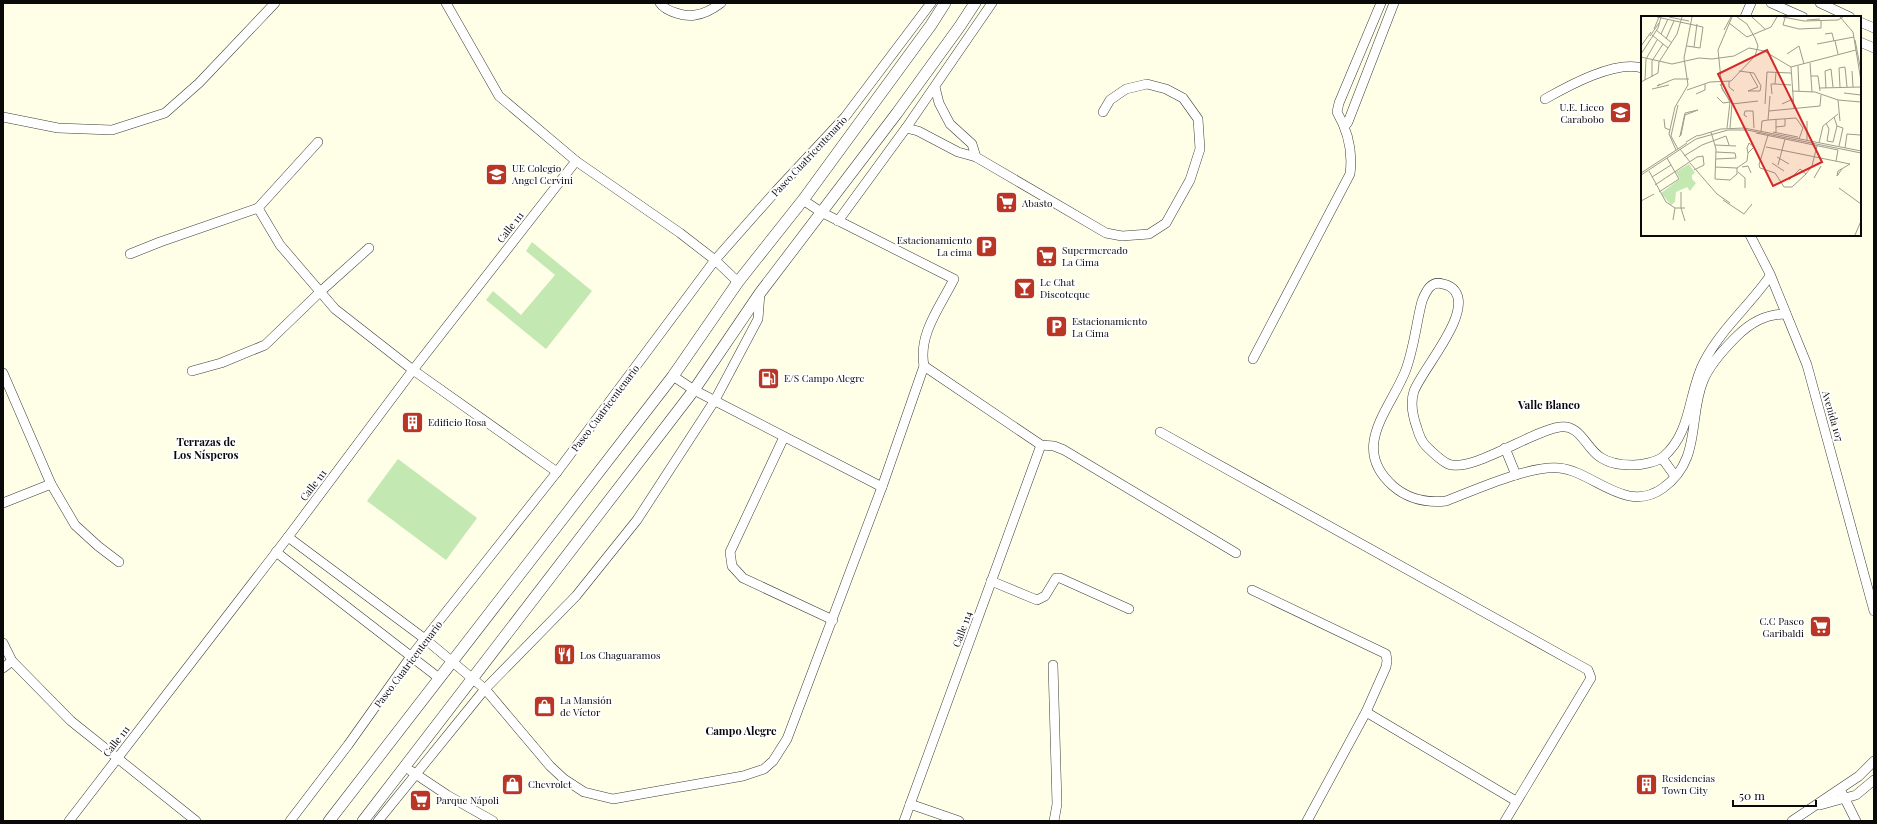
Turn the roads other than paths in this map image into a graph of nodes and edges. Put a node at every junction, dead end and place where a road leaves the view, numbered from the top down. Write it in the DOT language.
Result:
graph roads {
  1 [pos="275,3"];
  2 [pos="446,3"];
  3 [pos="660,3"];
  4 [pos="721,3"];
  5 [pos="931,3"];
  6 [pos="945,3"];
  7 [pos="975,3"];
  8 [pos="992,3"];
  9 [pos="1381,3"];
  10 [pos="1394,3"];
  11 [pos="1751,3"];
  12 [pos="1771,3"];
  13 [pos="1820,3"];
  14 [pos="1745,16"];
  15 [pos="1801,16"];
  16 [pos="1848,16"];
  17 [pos="1861,22"];
  18 [pos="1874,28"];
  19 [pos="1861,42"];
  20 [pos="1874,48"];
  21 [pos="1641,68"];
  22 [pos="935,87"];
  23 [pos="1545,99"];
  24 [pos="1103,112"];
  25 [pos="3,116"];
  26 [pos="1345,126"];
  27 [pos="906,128"];
  28 [pos="318,142"];
  29 [pos="976,157"];
  30 [pos="576,162"];
  31 [pos="803,200"];
  32 [pos="258,208"];
  33 [pos="821,212"];
  34 [pos="838,221"];
  35 [pos="1750,236"];
  36 [pos="369,248"];
  37 [pos="130,254"];
  38 [pos="715,260"];
  39 [pos="1770,276"];
  40 [pos="738,282"];
  41 [pos="320,292"];
  42 [pos="760,293"];
  43 [pos="1742,312"];
  44 [pos="1786,314"];
  45 [pos="1750,324"];
  46 [pos="1253,359"];
  47 [pos="924,366"];
  48 [pos="413,370"];
  49 [pos="192,371"];
  50 [pos="3,373"];
  51 [pos="673,376"];
  52 [pos="694,390"];
  53 [pos="716,400"];
  54 [pos="1160,432"];
  55 [pos="784,437"];
  56 [pos="1041,445"];
  57 [pos="1505,448"];
  58 [pos="1662,458"];
  59 [pos="557,472"];
  60 [pos="1516,475"];
  61 [pos="1675,476"];
  62 [pos="51,484"];
  63 [pos="882,487"];
  64 [pos="3,503"];
  65 [pos="288,537"];
  66 [pos="276,552"];
  67 [pos="1236,553"];
  68 [pos="120,562"];
  69 [pos="991,581"];
  70 [pos="1252,590"];
  71 [pos="1129,609"];
  72 [pos="1874,611"];
  73 [pos="833,620"];
  74 [pos="425,639"];
  75 [pos="3,643"];
  76 [pos="412,655"];
  77 [pos="12,661"];
  78 [pos="452,662"];
  79 [pos="1053,665"];
  80 [pos="3,668"];
  81 [pos="440,678"];
  82 [pos="473,680"];
  83 [pos="485,689"];
  84 [pos="1366,712"];
  85 [pos="117,758"];
  86 [pos="1874,760"];
  87 [pos="405,767"];
  88 [pos="415,774"];
  89 [pos="1874,780"];
  90 [pos="1840,788"];
  91 [pos="1845,798"];
  92 [pos="1516,801"];
  93 [pos="910,804"];
  94 [pos="1811,808"];
  95 [pos="69,821"];
  96 [pos="196,821"];
  97 [pos="290,821"];
  98 [pos="329,821"];
  99 [pos="363,821"];
  100 [pos="378,821"];
  101 [pos="492,821"];
  102 [pos="904,821"];
  103 [pos="959,821"];
  104 [pos="1054,821"];
  105 [pos="1307,821"];
  106 [pos="1505,821"];
  107 [pos="1792,821"];
  108 [pos="1856,821"];
  1 -- 25 [label="street"];
  2 -- 30 [label="street"];
  3 -- 4 [label="street"];
  5 -- 38 [label="street, Paseo Cuatricentenario"];
  6 -- 31 [label="street, Paseo Cuatricentenario"];
  7 -- 33 [label="street"];
  8 -- 22 [label="street"];
  9 -- 26 [label="street"];
  10 -- 26 [label="street"];
  11 -- 14 [label="street"];
  12 -- 15 [label="street"];
  13 -- 16 [label="street"];
  17 -- 18 [label="street"];
  19 -- 20 [label="street"];
  21 -- 23 [label="street"];
  22 -- 27 [label="street"];
  22 -- 29 [label="street"];
  24 -- 29 [label="street"];
  26 -- 46 [label="street"];
  27 -- 29 [label="street"];
  27 -- 34 [label="street"];
  28 -- 32 [label="street"];
  30 -- 38 [label="street"];
  30 -- 48 [label="street, Calle 111"];
  31 -- 33 [label="street"];
  31 -- 40 [label="street, Paseo Cuatricentenario"];
  32 -- 37 [label="street"];
  32 -- 41 [label="street"];
  33 -- 34 [label="street"];
  33 -- 42 [label="street"];
  34 -- 47 [label="street"];
  35 -- 39 [label="street, Avenida 107"];
  36 -- 41 [label="street"];
  38 -- 40 [label="street"];
  38 -- 59 [label="street, Paseo Cuatricentenario"];
  39 -- 43 [label="street"];
  39 -- 44 [label="street, Avenida 107"];
  40 -- 51 [label="street, Paseo Cuatricentenario"];
  41 -- 48 [label="street"];
  41 -- 49 [label="street"];
  42 -- 52 [label="street"];
  42 -- 53 [label="street"];
  43 -- 45 [label="street"];
  43 -- 58 [label="street"];
  44 -- 45 [label="street"];
  44 -- 72 [label="street, Avenida 107"];
  45 -- 61 [label="street"];
  47 -- 56 [label="street"];
  47 -- 63 [label="street"];
  48 -- 59 [label="street"];
  48 -- 65 [label="street, Calle 111"];
  50 -- 62 [label="street"];
  51 -- 52 [label="street"];
  51 -- 78 [label="street, Paseo Cuatricentenario"];
  52 -- 53 [label="street"];
  52 -- 82 [label="street"];
  53 -- 55 [label="street"];
  53 -- 83 [label="street"];
  54 -- 92 [label="street"];
  55 -- 63 [label="street"];
  55 -- 73 [label="street"];
  56 -- 67 [label="street"];
  56 -- 69 [label="street, Calle 114"];
  57 -- 58 [label="street"];
  57 -- 60 [label="street"];
  57 -- 60 [label="street"];
  58 -- 61 [label="street"];
  59 -- 74 [label="street, Paseo Cuatricentenario"];
  60 -- 61 [label="street"];
  62 -- 64 [label="street"];
  62 -- 68 [label="street"];
  63 -- 73 [label="street"];
  65 -- 66 [label="street, Calle 111"];
  65 -- 74 [label="street"];
  66 -- 76 [label="street"];
  66 -- 85 [label="street, Calle 111"];
  69 -- 71 [label="street"];
  69 -- 93 [label="street, Calle 114"];
  70 -- 84 [label="street"];
  73 -- 83 [label="street"];
  74 -- 76 [label="street, Paseo Cuatricentenario"];
  74 -- 78 [label="street"];
  75 -- 77 [label="street"];
  76 -- 81 [label="street"];
  76 -- 97 [label="street, Paseo Cuatricentenario"];
  77 -- 80 [label="street"];
  77 -- 85 [label="street"];
  78 -- 81 [label="street, Paseo Cuatricentenario"];
  78 -- 82 [label="street"];
  79 -- 104 [label="street"];
  81 -- 98 [label="street, Paseo Cuatricentenario"];
  82 -- 83 [label="street"];
  82 -- 87 [label="street"];
  83 -- 88 [label="street"];
  84 -- 92 [label="street"];
  84 -- 105 [label="street"];
  85 -- 95 [label="street, Calle 111"];
  85 -- 96 [label="street"];
  86 -- 90 [label="street"];
  87 -- 88 [label="street"];
  87 -- 99 [label="street"];
  88 -- 100 [label="street"];
  88 -- 101 [label="street"];
  89 -- 91 [label="street"];
  90 -- 91 [label="street"];
  90 -- 94 [label="street"];
  91 -- 94 [label="street"];
  91 -- 108 [label="street"];
  92 -- 106 [label="street"];
  93 -- 102 [label="street, Calle 114"];
  93 -- 103 [label="street"];
  94 -- 107 [label="street"];
}
